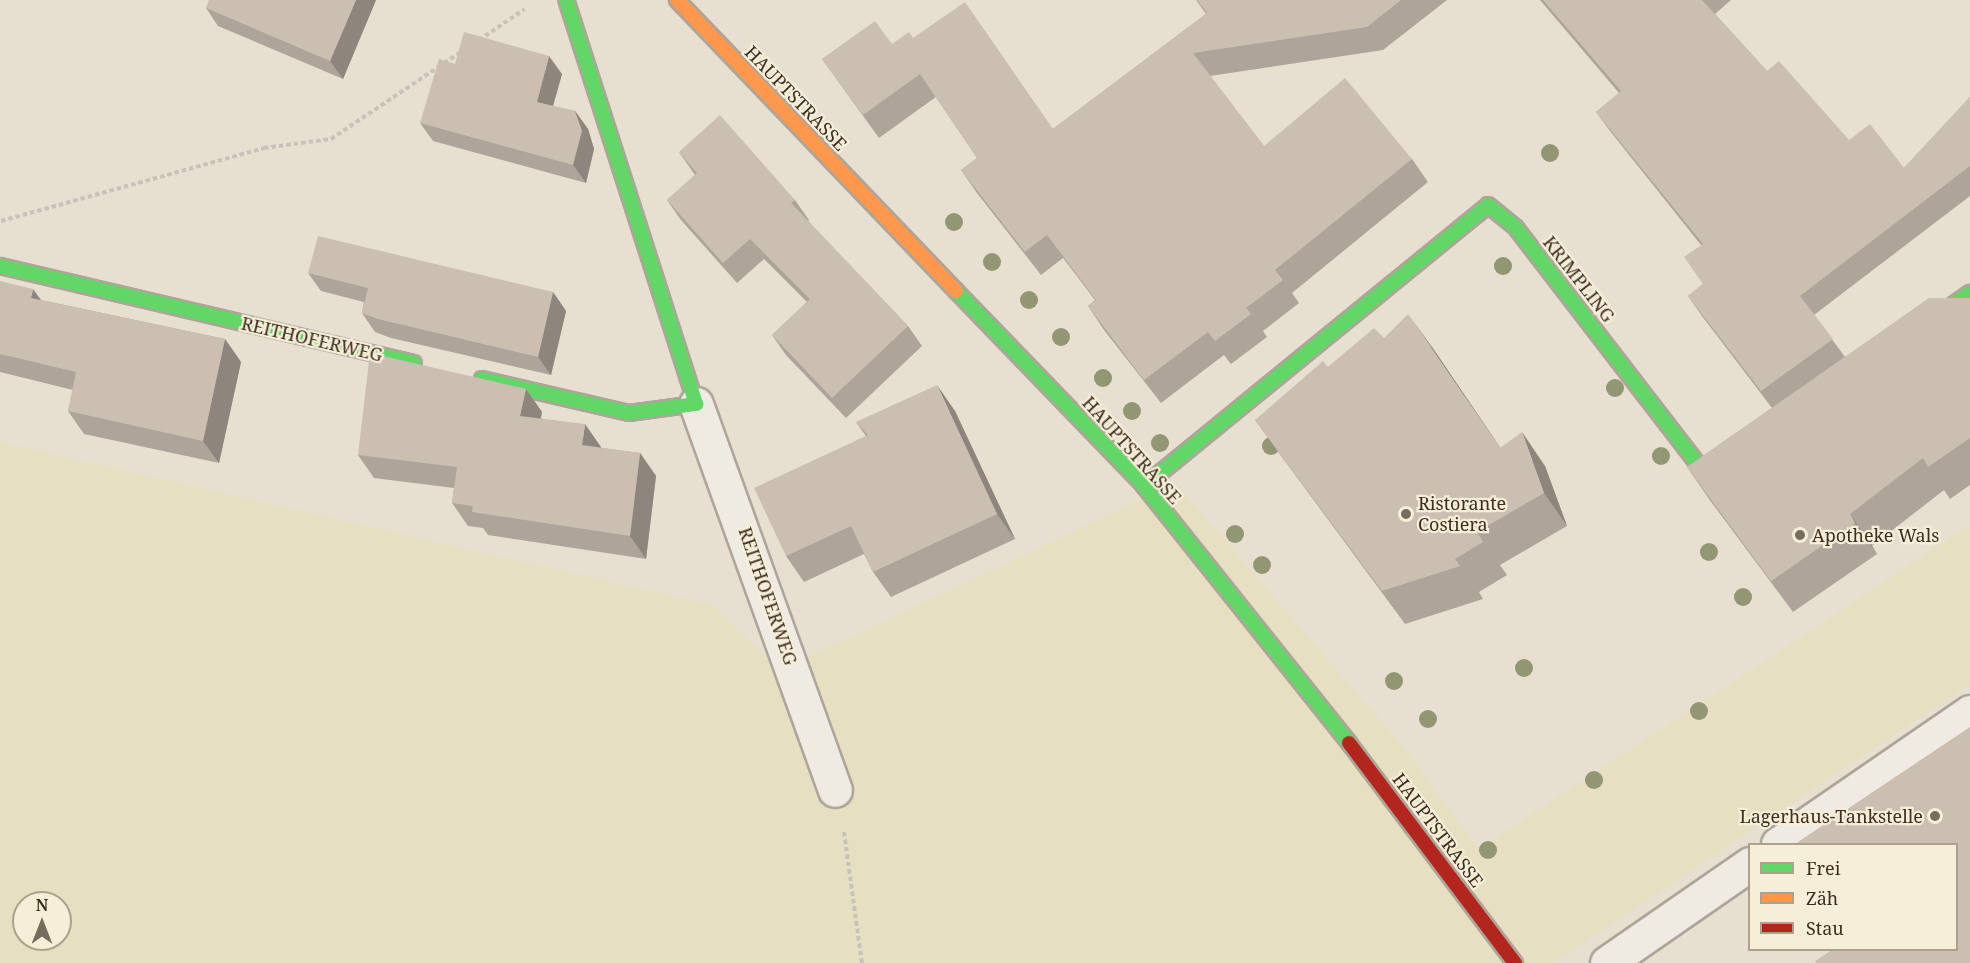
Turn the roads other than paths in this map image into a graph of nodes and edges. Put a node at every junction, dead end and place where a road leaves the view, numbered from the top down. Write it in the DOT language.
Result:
graph roads {
  1 [pos="566,0"];
  2 [pos="677,0"];
  3 [pos="0,266"];
  4 [pos="1970,293"];
  5 [pos="1912,334"];
  6 [pos="431,367"];
  7 [pos="466,375"];
  8 [pos="696,404"];
  9 [pos="1739,459"];
  10 [pos="1144,486"];
  11 [pos="1970,712"];
  12 [pos="835,790"];
  13 [pos="1779,843"];
  14 [pos="1748,865"];
  15 [pos="1515,963"];
  16 [pos="1607,963"];
  1 -- 8 [label="street, REITHOFERWEG"];
  2 -- 10 [label="street, HAUPTSTRASSE"];
  3 -- 6 [label="street, REITHOFERWEG"];
  4 -- 5 [label="street"];
  7 -- 8 [label="street"];
  8 -- 12 [label="street, REITHOFERWEG"];
  9 -- 10 [label="street, KRIMPLING"];
  10 -- 15 [label="street, HAUPTSTRASSE"];
  11 -- 13 [label="street"];
  14 -- 16 [label="street"];
}
